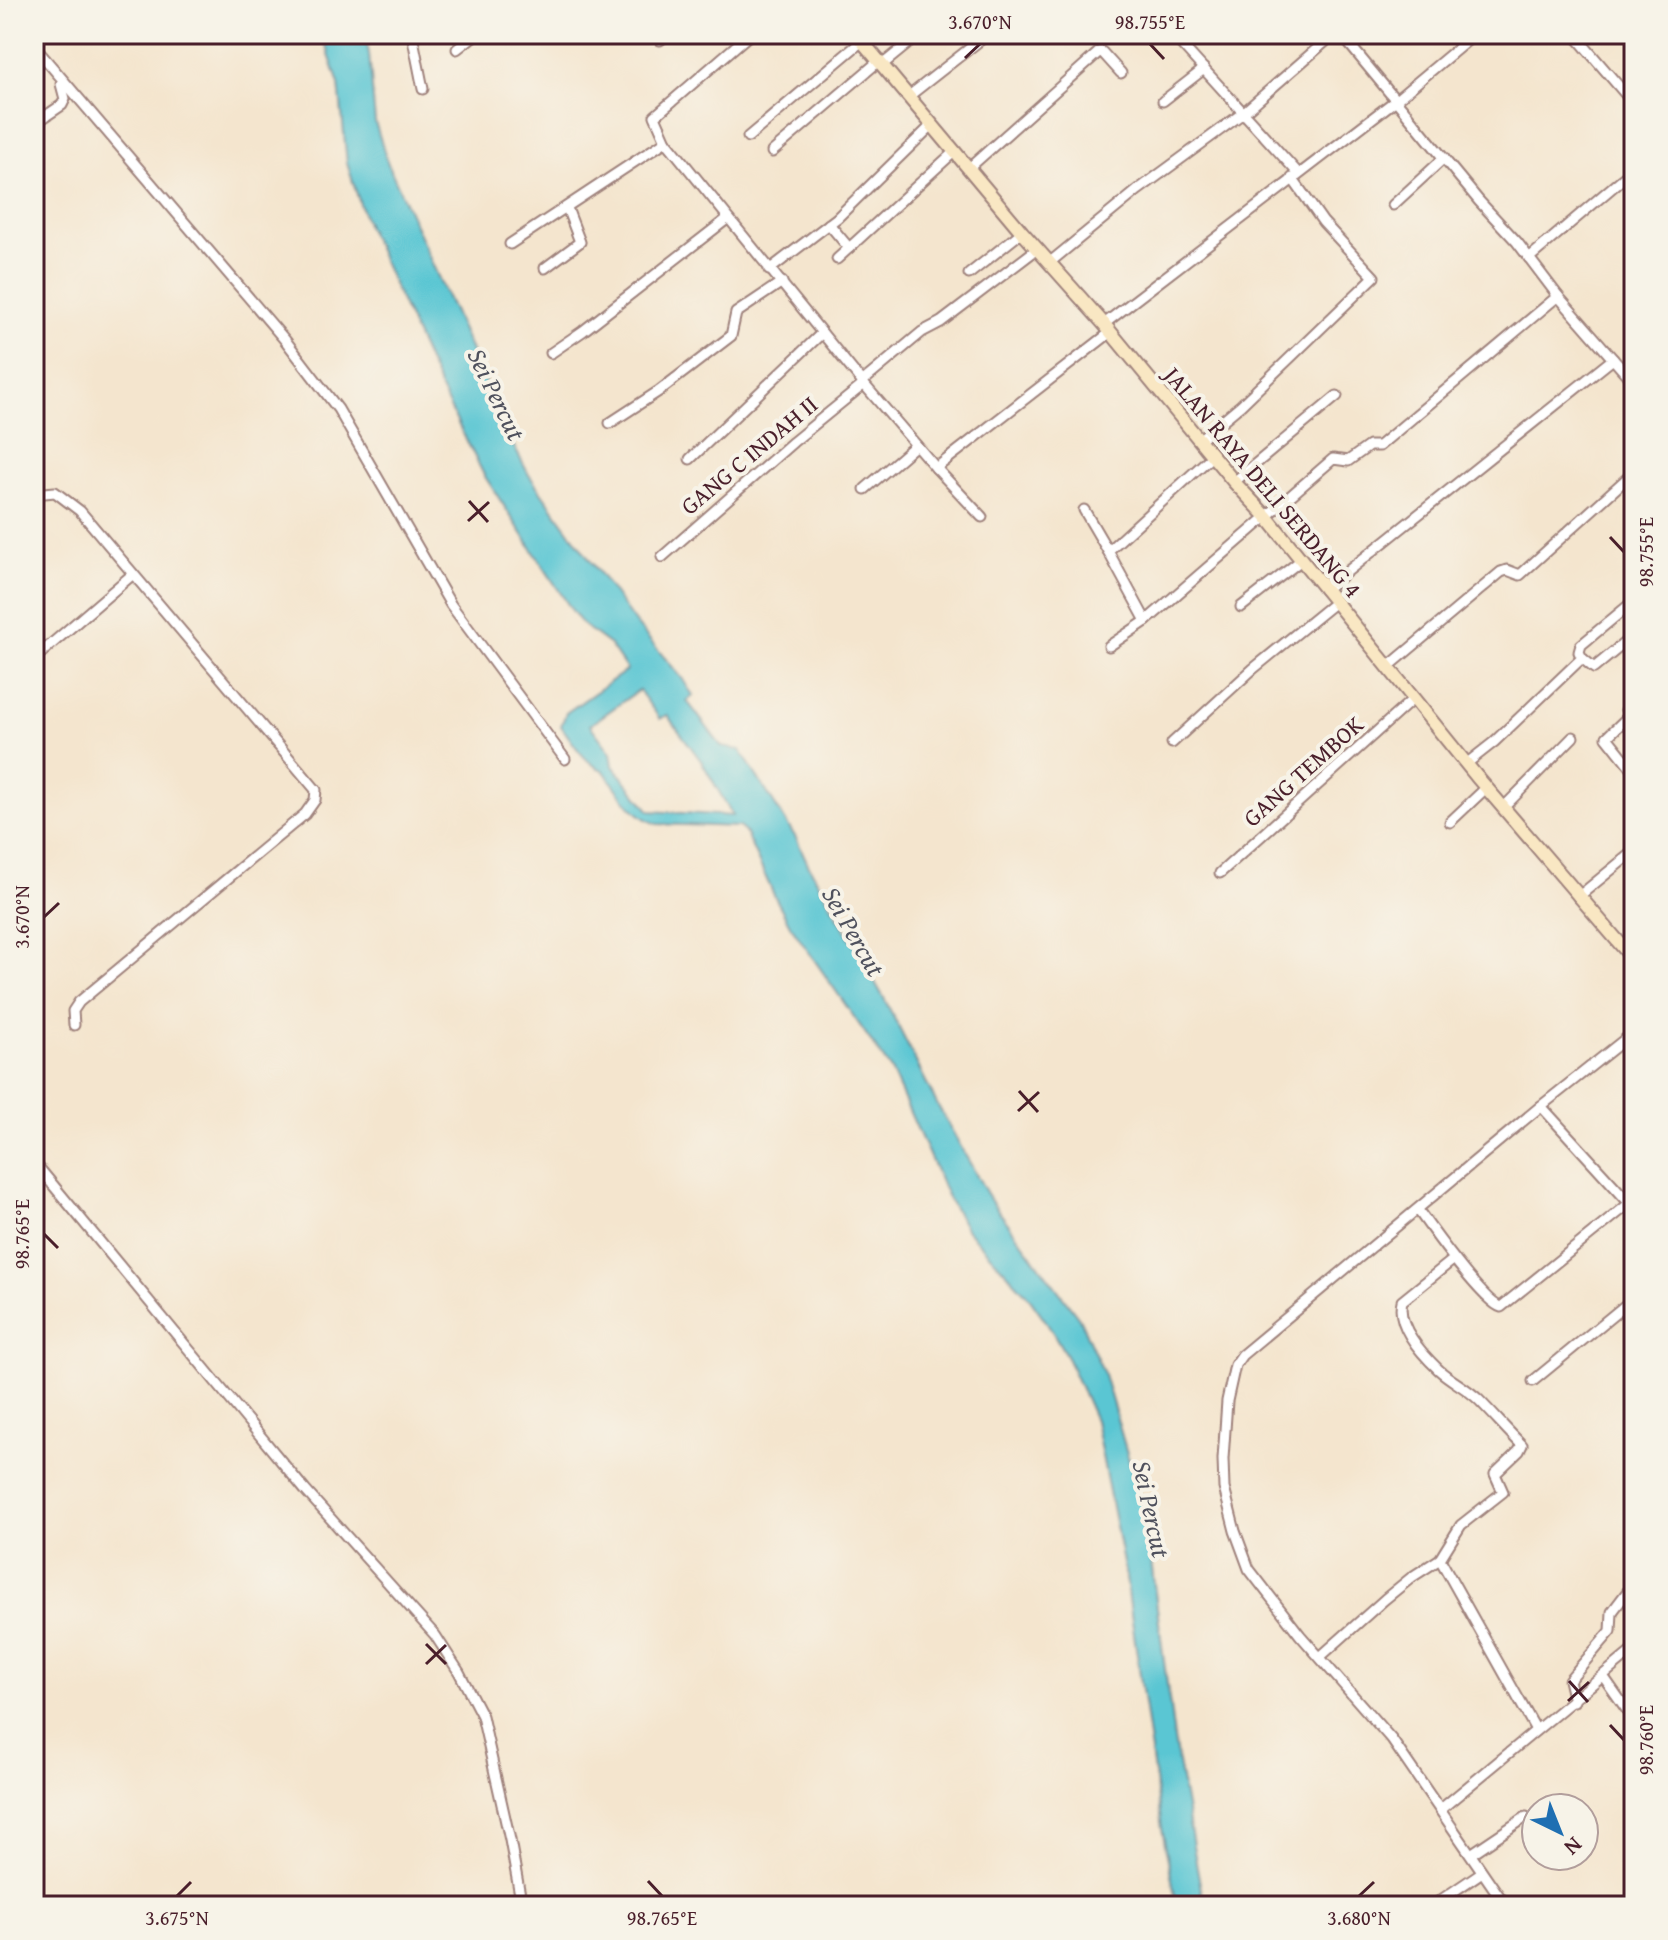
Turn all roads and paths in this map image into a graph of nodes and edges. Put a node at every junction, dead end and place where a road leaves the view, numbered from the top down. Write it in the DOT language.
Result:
graph roads {
  1 [pos="412,34"];
  2 [pos="476,34"];
  3 [pos="750,34"];
  4 [pos="875,34"];
  5 [pos="920,34"];
  6 [pos="988,34"];
  7 [pos="1172,34"];
  8 [pos="1334,34"];
  9 [pos="1341,34"];
  10 [pos="1475,34"];
  11 [pos="1574,34"];
  12 [pos="860,39"];
  13 [pos="34,46"];
  14 [pos="457,49"];
  15 [pos="881,63"];
  16 [pos="1204,69"];
  17 [pos="56,73"];
  18 [pos="1121,73"];
  19 [pos="423,89"];
  20 [pos="909,96"];
  21 [pos="1396,100"];
  22 [pos="1163,101"];
  23 [pos="1634,104"];
  24 [pos="1243,113"];
  25 [pos="34,124"];
  26 [pos="932,125"];
  27 [pos="748,137"];
  28 [pos="666,141"];
  29 [pos="955,151"];
  30 [pos="772,152"];
  31 [pos="1444,158"];
  32 [pos="969,168"];
  33 [pos="1634,169"];
  34 [pos="1295,176"];
  35 [pos="1393,205"];
  36 [pos="567,208"];
  37 [pos="727,219"];
  38 [pos="829,224"];
  39 [pos="1022,232"];
  40 [pos="510,244"];
  41 [pos="849,248"];
  42 [pos="1037,249"];
  43 [pos="1529,258"];
  44 [pos="837,259"];
  45 [pos="1049,263"];
  46 [pos="545,268"];
  47 [pos="769,270"];
  48 [pos="969,274"];
  49 [pos="782,282"];
  50 [pos="1558,296"];
  51 [pos="1107,328"];
  52 [pos="822,333"];
  53 [pos="551,353"];
  54 [pos="1613,359"];
  55 [pos="1632,376"];
  56 [pos="862,384"];
  57 [pos="1337,396"];
  58 [pos="610,423"];
  59 [pos="1199,440"];
  60 [pos="916,445"];
  61 [pos="1212,456"];
  62 [pos="690,459"];
  63 [pos="936,468"];
  64 [pos="1634,472"];
  65 [pos="1234,482"];
  66 [pos="865,489"];
  67 [pos="34,494"];
  68 [pos="1084,510"];
  69 [pos="1266,516"];
  70 [pos="982,517"];
  71 [pos="1108,551"];
  72 [pos="662,557"];
  73 [pos="1300,561"];
  74 [pos="133,574"];
  75 [pos="1324,590"];
  76 [pos="1634,601"];
  77 [pos="1334,603"];
  78 [pos="1241,607"];
  79 [pos="1146,621"];
  80 [pos="1634,635"];
  81 [pos="1109,646"];
  82 [pos="1582,658"];
  83 [pos="34,659"];
  84 [pos="1388,667"];
  85 [pos="1413,699"];
  86 [pos="1626,710"];
  87 [pos="1573,737"];
  88 [pos="1172,743"];
  89 [pos="565,759"];
  90 [pos="1466,764"];
  91 [pos="1634,771"];
  92 [pos="1486,788"];
  93 [pos="1503,808"];
  94 [pos="1450,822"];
  95 [pos="1634,851"];
  96 [pos="1220,873"];
  97 [pos="1578,897"];
  98 [pos="1632,954"];
  99 [pos="74,1025"];
  100 [pos="1634,1032"];
  101 [pos="1541,1106"];
  102 [pos="34,1162"];
  103 [pos="1632,1205"];
  104 [pos="1418,1210"];
  105 [pos="1454,1259"];
  106 [pos="1634,1298"];
  107 [pos="1533,1381"];
  108 [pos="1440,1559"];
  109 [pos="1634,1583"];
  110 [pos="1631,1652"];
  111 [pos="1320,1657"];
  112 [pos="1603,1676"];
  113 [pos="1574,1701"];
  114 [pos="1634,1720"];
  115 [pos="1536,1730"];
  116 [pos="1441,1809"];
  117 [pos="1520,1821"];
  118 [pos="1471,1854"];
  119 [pos="1482,1872"];
  120 [pos="522,1906"];
  121 [pos="1432,1906"];
  122 [pos="1506,1906"];
  1 -- 19 [label="street"];
  2 -- 14 [label="street"];
  3 -- 28 [label="street"];
  4 -- 12 [label="street"];
  5 -- 15 [label="street"];
  6 -- 20 [label="street"];
  7 -- 16 [label="street"];
  8 -- 24 [label="street"];
  9 -- 21 [label="street"];
  10 -- 21 [label="street"];
  11 -- 23 [label="street"];
  12 -- 15 [label="street, JALAN RAYA DELI SERDANG 4"];
  12 -- 27 [label="street"];
  13 -- 17 [label="street"];
  15 -- 20 [label="street, JALAN RAYA DELI SERDANG 4"];
  15 -- 30 [label="street"];
  16 -- 22 [label="street"];
  16 -- 24 [label="street"];
  17 -- 25 [label="street"];
  17 -- 89 [label="street"];
  18 -- 32 [label="street"];
  20 -- 26 [label="street, JALAN RAYA DELI SERDANG 4"];
  21 -- 31 [label="street"];
  21 -- 34 [label="street"];
  24 -- 34 [label="street"];
  24 -- 45 [label="street"];
  26 -- 29 [label="street, JALAN RAYA DELI SERDANG 4"];
  26 -- 38 [label="street"];
  28 -- 36 [label="street"];
  28 -- 37 [label="street"];
  29 -- 32 [label="street, JALAN RAYA DELI SERDANG 4"];
  29 -- 41 [label="street"];
  31 -- 35 [label="street"];
  31 -- 43 [label="street"];
  32 -- 39 [label="street, JALAN RAYA DELI SERDANG 4"];
  33 -- 43 [label="street"];
  34 -- 51 [label="street"];
  34 -- 59 [label="street"];
  36 -- 40 [label="street"];
  36 -- 46 [label="street"];
  37 -- 47 [label="street"];
  37 -- 53 [label="street"];
  38 -- 41 [label="street"];
  38 -- 47 [label="street"];
  39 -- 42 [label="street, JALAN RAYA DELI SERDANG 4"];
  39 -- 48 [label="street"];
  41 -- 44 [label="street"];
  42 -- 45 [label="street, JALAN RAYA DELI SERDANG 4"];
  42 -- 56 [label="street, GANG C INDAH II"];
  43 -- 50 [label="street"];
  45 -- 51 [label="street, JALAN RAYA DELI SERDANG 4"];
  47 -- 49 [label="street"];
  49 -- 52 [label="street"];
  49 -- 58 [label="street"];
  50 -- 54 [label="street"];
  50 -- 69 [label="street"];
  51 -- 59 [label="street, JALAN RAYA DELI SERDANG 4"];
  51 -- 63 [label="street"];
  52 -- 56 [label="street"];
  52 -- 62 [label="street"];
  54 -- 55 [label="street"];
  54 -- 75 [label="street"];
  56 -- 60 [label="street"];
  56 -- 72 [label="street, GANG C INDAH II"];
  57 -- 65 [label="street"];
  59 -- 61 [label="street, JALAN RAYA DELI SERDANG 4"];
  60 -- 63 [label="street"];
  60 -- 66 [label="street"];
  61 -- 65 [label="street, JALAN RAYA DELI SERDANG 4"];
  61 -- 71 [label="street"];
  63 -- 70 [label="street"];
  64 -- 84 [label="street"];
  65 -- 69 [label="street, JALAN RAYA DELI SERDANG 4"];
  67 -- 74 [label="street"];
  68 -- 71 [label="street"];
  69 -- 73 [label="street, JALAN RAYA DELI SERDANG 4"];
  69 -- 79 [label="street"];
  71 -- 79 [label="street"];
  73 -- 75 [label="street, JALAN RAYA DELI SERDANG 4"];
  73 -- 78 [label="street"];
  74 -- 83 [label="street"];
  74 -- 99 [label="street"];
  75 -- 77 [label="street, JALAN RAYA DELI SERDANG 4"];
  76 -- 82 [label="street"];
  77 -- 84 [label="street, JALAN RAYA DELI SERDANG 4"];
  77 -- 88 [label="street"];
  79 -- 81 [label="street"];
  80 -- 82 [label="street"];
  82 -- 90 [label="street"];
  84 -- 85 [label="street, JALAN RAYA DELI SERDANG 4"];
  85 -- 90 [label="street, JALAN RAYA DELI SERDANG 4"];
  85 -- 96 [label="street, GANG TEMBOK"];
  86 -- 91 [label="street"];
  87 -- 93 [label="street"];
  90 -- 92 [label="street, JALAN RAYA DELI SERDANG 4"];
  92 -- 93 [label="street, JALAN RAYA DELI SERDANG 4"];
  92 -- 94 [label="street"];
  93 -- 97 [label="street, JALAN RAYA DELI SERDANG 4"];
  95 -- 97 [label="street"];
  97 -- 98 [label="street, JALAN RAYA DELI SERDANG 4"];
  100 -- 101 [label="street"];
  101 -- 103 [label="street"];
  101 -- 104 [label="street"];
  102 -- 120 [label="street"];
  103 -- 105 [label="street"];
  104 -- 105 [label="street"];
  104 -- 111 [label="street"];
  105 -- 108 [label="street"];
  106 -- 107 [label="street"];
  108 -- 111 [label="street"];
  108 -- 115 [label="street"];
  109 -- 113 [label="street"];
  110 -- 112 [label="street"];
  111 -- 116 [label="street"];
  112 -- 113 [label="street"];
  112 -- 114 [label="street"];
  113 -- 115 [label="street"];
  115 -- 116 [label="street"];
  116 -- 118 [label="street"];
  117 -- 118 [label="street"];
  118 -- 119 [label="street"];
  119 -- 121 [label="street"];
  119 -- 122 [label="street"];
}
